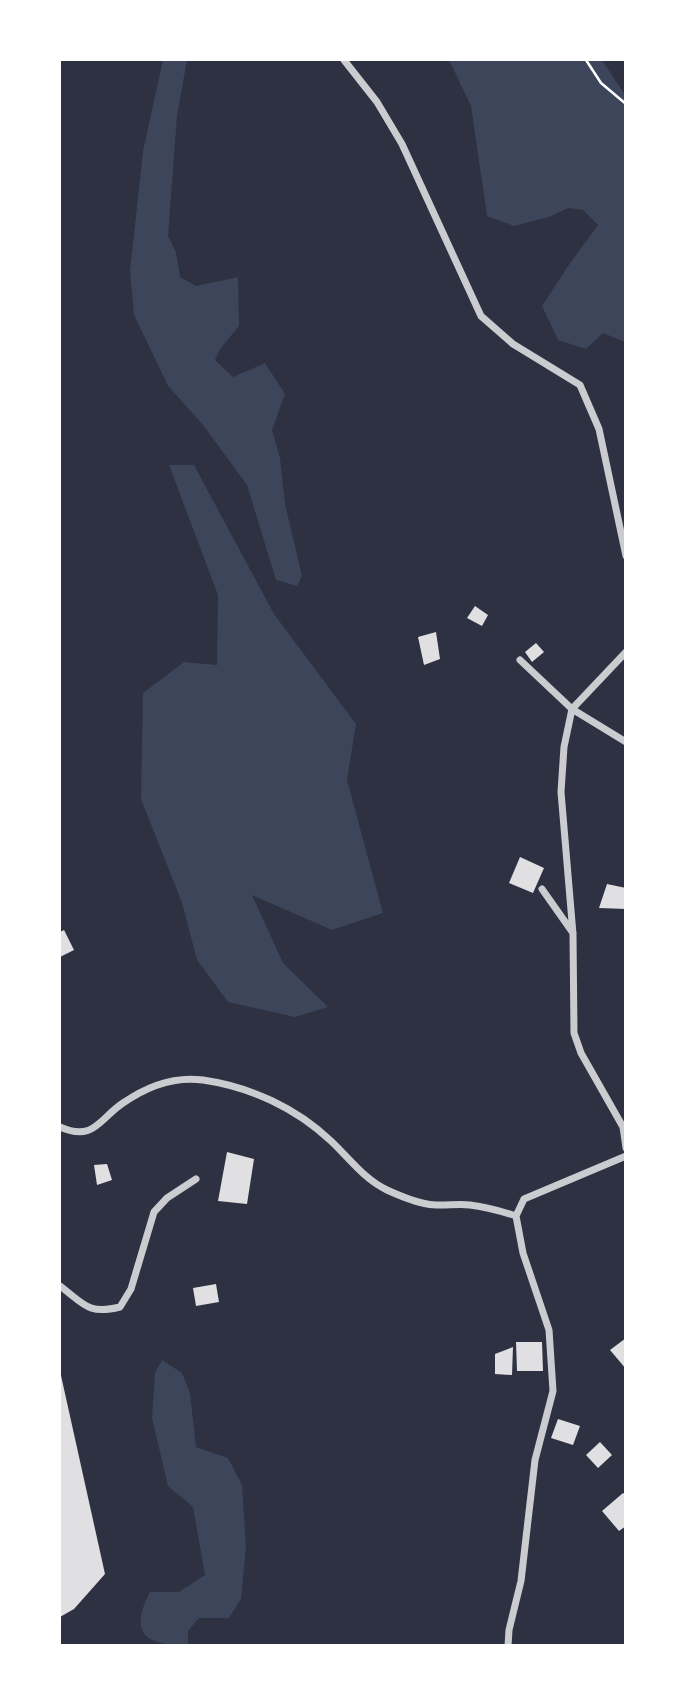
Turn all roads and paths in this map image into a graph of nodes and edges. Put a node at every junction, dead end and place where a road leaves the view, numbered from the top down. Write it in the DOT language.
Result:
graph roads {
  1 [pos="344,60"];
  2 [pos="586,60"];
  3 [pos="625,104"];
  4 [pos="625,556"];
  5 [pos="625,652"];
  6 [pos="520,660"];
  7 [pos="572,709"];
  8 [pos="625,742"];
  9 [pos="542,889"];
  10 [pos="573,934"];
  11 [pos="624,1126"];
  12 [pos="60,1127"];
  13 [pos="625,1149"];
  14 [pos="625,1156"];
  15 [pos="196,1179"];
  16 [pos="516,1216"];
  17 [pos="60,1286"];
  18 [pos="508,1646"];
  1 -- 4 [label="street"];
  2 -- 3 [label="path"];
  5 -- 7 [label="street"];
  6 -- 7 [label="street"];
  7 -- 8 [label="street"];
  7 -- 10 [label="street"];
  9 -- 10 [label="street"];
  10 -- 11 [label="street"];
  11 -- 13 [label="street"];
  12 -- 16 [label="street"];
  14 -- 16 [label="street"];
  15 -- 17 [label="street"];
  16 -- 18 [label="street"];
}
